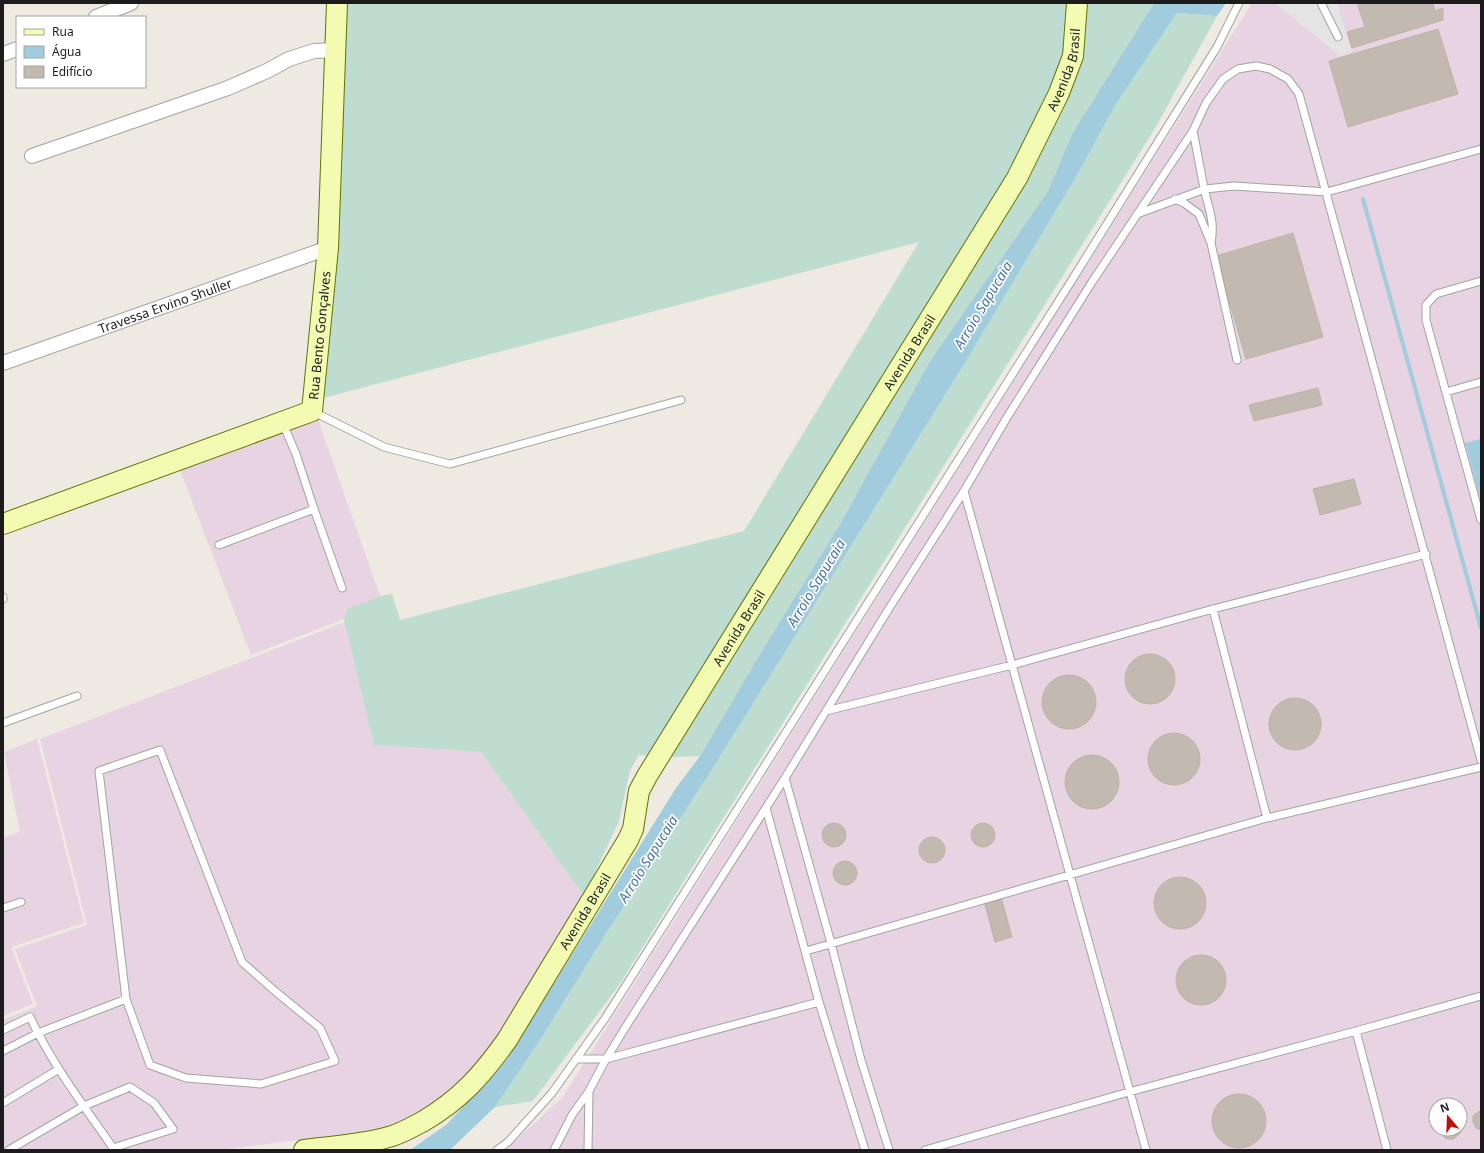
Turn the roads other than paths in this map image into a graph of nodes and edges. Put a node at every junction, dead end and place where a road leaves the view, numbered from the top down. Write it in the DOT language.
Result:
graph roads {
  1 [pos="131,3"];
  2 [pos="337,3"];
  3 [pos="1077,3"];
  4 [pos="1321,3"];
  5 [pos="1238,5"];
  6 [pos="98,16"];
  7 [pos="1338,37"];
  8 [pos="16,49"];
  9 [pos="335,50"];
  10 [pos="3,54"];
  11 [pos="1193,130"];
  12 [pos="1481,149"];
  13 [pos="32,156"];
  14 [pos="1204,189"];
  15 [pos="1327,192"];
  16 [pos="1175,199"];
  17 [pos="1137,214"];
  18 [pos="1211,243"];
  19 [pos="328,248"];
  20 [pos="1481,281"];
  21 [pos="1237,360"];
  22 [pos="3,363"];
  23 [pos="1481,382"];
  24 [pos="1446,392"];
  25 [pos="681,400"];
  26 [pos="312,411"];
  27 [pos="282,422"];
  28 [pos="964,491"];
  29 [pos="314,509"];
  30 [pos="1481,520"];
  31 [pos="3,524"];
  32 [pos="219,545"];
  33 [pos="1426,554"];
  34 [pos="342,588"];
  35 [pos="1213,609"];
  36 [pos="1012,665"];
  37 [pos="77,696"];
  38 [pos="826,711"];
  39 [pos="3,723"];
  40 [pos="1481,760"];
  41 [pos="1481,766"];
  42 [pos="785,778"];
  43 [pos="766,808"];
  44 [pos="1267,818"];
  45 [pos="1071,874"];
  46 [pos="21,902"];
  47 [pos="3,908"];
  48 [pos="831,943"];
  49 [pos="806,951"];
  50 [pos="1481,996"];
  51 [pos="126,999"];
  52 [pos="819,1002"];
  53 [pos="3,1030"];
  54 [pos="1356,1031"];
  55 [pos="38,1033"];
  56 [pos="3,1051"];
  57 [pos="576,1059"];
  58 [pos="606,1059"];
  59 [pos="59,1069"];
  60 [pos="589,1091"];
  61 [pos="1129,1092"];
  62 [pos="3,1103"];
  63 [pos="84,1106"];
  64 [pos="9,1150"];
  65 [pos="304,1150"];
  66 [pos="497,1150"];
  67 [pos="554,1150"];
  68 [pos="588,1150"];
  69 [pos="865,1150"];
  70 [pos="889,1150"];
  71 [pos="925,1150"];
  72 [pos="1146,1150"];
  73 [pos="1387,1150"];
  1 -- 6 [label="street"];
  2 -- 9 [label="main road, Rua Bento Gonçalves"];
  3 -- 65 [label="main road, Avenida Brasil"];
  4 -- 7 [label="lane"];
  5 -- 57 [label="lane"];
  8 -- 10 [label="street"];
  9 -- 13 [label="street"];
  9 -- 19 [label="main road, Rua Bento Gonçalves"];
  11 -- 14 [label="lane"];
  11 -- 15 [label="lane"];
  11 -- 17 [label="lane"];
  12 -- 15 [label="lane"];
  14 -- 15 [label="lane"];
  14 -- 16 [label="lane"];
  14 -- 18 [label="lane"];
  15 -- 33 [label="lane"];
  16 -- 17 [label="lane"];
  16 -- 18 [label="lane"];
  17 -- 28 [label="lane"];
  18 -- 21 [label="lane"];
  19 -- 22 [label="street, Travessa Ervino Shuller"];
  19 -- 26 [label="main road, Rua Bento Gonçalves"];
  20 -- 24 [label="lane"];
  23 -- 24 [label="lane"];
  24 -- 30 [label="lane"];
  25 -- 26 [label="lane"];
  26 -- 27 [label="main road, Rua Bento Gonçalves"];
  27 -- 29 [label="lane"];
  27 -- 31 [label="main road, Rua Bento Gonçalves"];
  28 -- 36 [label="lane"];
  28 -- 38 [label="lane"];
  29 -- 32 [label="lane"];
  29 -- 34 [label="lane"];
  33 -- 35 [label="lane"];
  33 -- 40 [label="lane"];
  35 -- 36 [label="lane"];
  35 -- 44 [label="lane"];
  36 -- 38 [label="lane"];
  36 -- 45 [label="lane"];
  37 -- 39 [label="lane"];
  38 -- 42 [label="lane"];
  41 -- 44 [label="lane"];
  42 -- 43 [label="lane"];
  42 -- 48 [label="lane"];
  43 -- 49 [label="lane"];
  43 -- 58 [label="lane"];
  44 -- 45 [label="lane"];
  45 -- 48 [label="lane"];
  45 -- 61 [label="lane"];
  46 -- 47 [label="lane"];
  48 -- 49 [label="lane"];
  48 -- 70 [label="lane"];
  49 -- 52 [label="lane"];
  50 -- 54 [label="lane"];
  51 -- 51 [label="lane"];
  51 -- 55 [label="lane"];
  52 -- 58 [label="lane"];
  52 -- 69 [label="lane"];
  53 -- 55 [label="lane"];
  54 -- 61 [label="lane"];
  54 -- 73 [label="lane"];
  55 -- 56 [label="lane"];
  55 -- 59 [label="lane"];
  57 -- 58 [label="lane"];
  57 -- 66 [label="lane"];
  58 -- 60 [label="lane"];
  59 -- 62 [label="lane"];
  59 -- 63 [label="lane"];
  60 -- 67 [label="lane"];
  60 -- 68 [label="lane"];
  61 -- 71 [label="lane"];
  61 -- 72 [label="lane"];
  63 -- 63 [label="lane"];
  63 -- 64 [label="lane"];
}
